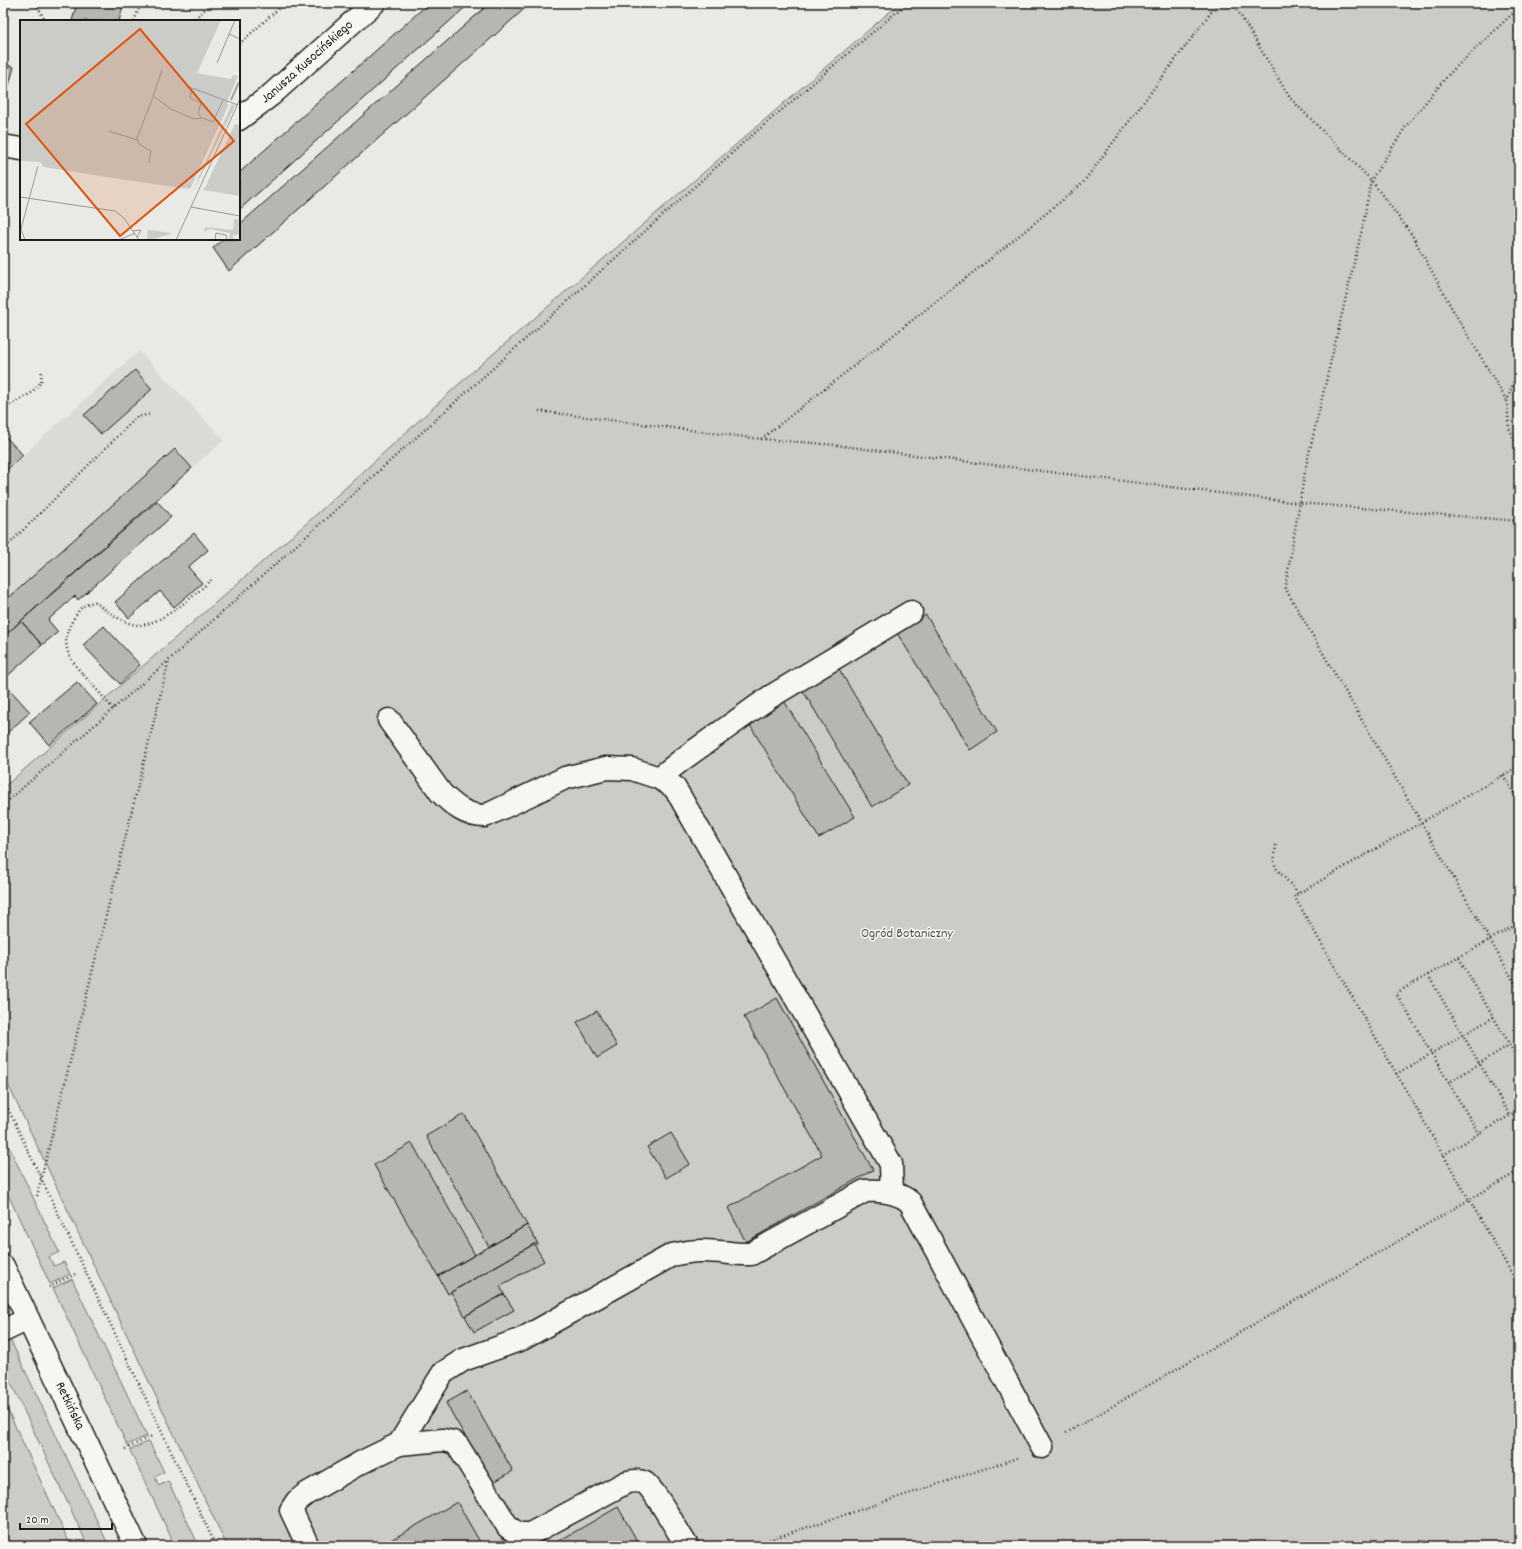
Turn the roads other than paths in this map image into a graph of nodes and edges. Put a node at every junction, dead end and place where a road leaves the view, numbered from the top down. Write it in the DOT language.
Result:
graph roads {
  1 [pos="374,3"];
  2 [pos="240,118"];
  3 [pos="3,146"];
  4 [pos="20,149"];
  5 [pos="911,612"];
  6 [pos="389,720"];
  7 [pos="659,778"];
  8 [pos="892,1193"];
  9 [pos="3,1266"];
  10 [pos="28,1319"];
  11 [pos="3,1331"];
  12 [pos="399,1444"];
  13 [pos="1042,1447"];
  14 [pos="136,1546"];
  15 [pos="308,1546"];
  16 [pos="687,1546"];
  1 -- 2 [label="street, Janusza Kusocińskiego"];
  3 -- 4 [label="street"];
  5 -- 7 [label="street"];
  6 -- 7 [label="street"];
  7 -- 8 [label="street"];
  8 -- 12 [label="street"];
  8 -- 13 [label="street"];
  9 -- 10 [label="street, Retkińska"];
  10 -- 11 [label="street"];
  10 -- 14 [label="street, Retkińska"];
  12 -- 15 [label="street"];
  12 -- 16 [label="street"];
}
